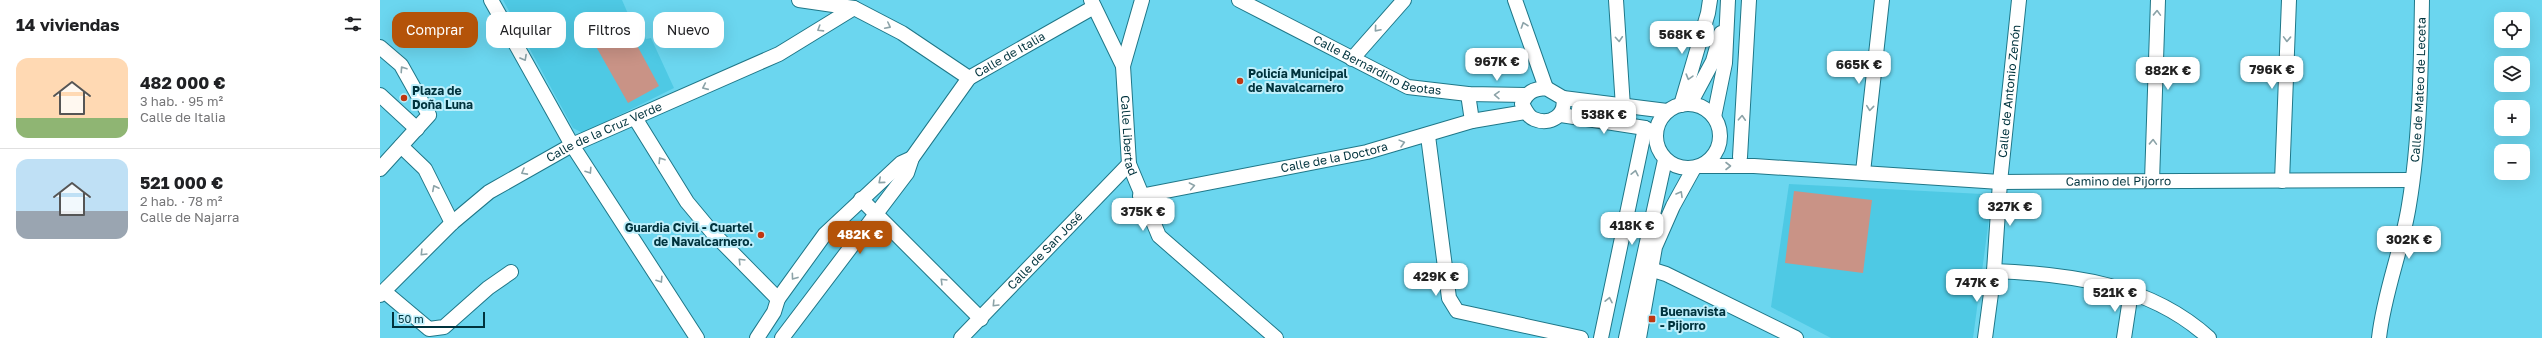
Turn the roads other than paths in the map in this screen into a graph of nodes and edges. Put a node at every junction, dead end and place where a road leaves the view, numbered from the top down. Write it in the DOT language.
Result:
graph roads {
  1 [pos="491,0"];
  2 [pos="799,0"];
  3 [pos="1142,0"];
  4 [pos="1239,0"];
  5 [pos="1404,0"];
  6 [pos="1515,0"];
  7 [pos="1616,0"];
  8 [pos="1749,0"];
  9 [pos="1882,0"];
  10 [pos="2019,0"];
  11 [pos="2158,0"];
  12 [pos="2289,0"];
  13 [pos="2422,0"];
  14 [pos="1092,3"];
  15 [pos="1709,7"];
  16 [pos="854,8"];
  17 [pos="1727,10"];
  18 [pos="380,47"];
  19 [pos="1352,58"];
  20 [pos="1123,66"];
  21 [pos="969,78"];
  22 [pos="1546,88"];
  23 [pos="1468,94"];
  24 [pos="380,95"];
  25 [pos="1526,95"];
  26 [pos="1563,98"];
  27 [pos="1685,104"];
  28 [pos="1623,107"];
  29 [pos="1667,111"];
  30 [pos="1526,112"];
  31 [pos="1561,115"];
  32 [pos="1714,117"];
  33 [pos="635,118"];
  34 [pos="1472,121"];
  35 [pos="417,129"];
  36 [pos="1650,131"];
  37 [pos="1428,136"];
  38 [pos="572,145"];
  39 [pos="401,146"];
  40 [pos="1719,147"];
  41 [pos="1740,157"];
  42 [pos="912,158"];
  43 [pos="1665,160"];
  44 [pos="1129,164"];
  45 [pos="1754,166"];
  46 [pos="1698,167"];
  47 [pos="380,169"];
  48 [pos="1863,172"];
  49 [pos="2412,180"];
  50 [pos="2282,181"];
  51 [pos="2000,182"];
  52 [pos="2152,182"];
  53 [pos="1140,196"];
  54 [pos="861,199"];
  55 [pos="875,213"];
  56 [pos="452,223"];
  57 [pos="1650,269"];
  58 [pos="1994,271"];
  59 [pos="511,272"];
  60 [pos="2131,292"];
  61 [pos="382,293"];
  62 [pos="776,306"];
  63 [pos="981,319"];
  64 [pos="792,325"];
  65 [pos="697,338"];
  66 [pos="757,338"];
  67 [pos="782,338"];
  68 [pos="961,338"];
  69 [pos="1276,338"];
  70 [pos="1581,338"];
  71 [pos="1601,338"];
  72 [pos="1626,338"];
  73 [pos="1639,338"];
  74 [pos="1796,338"];
  75 [pos="1985,338"];
  76 [pos="2124,338"];
  77 [pos="2209,338"];
  78 [pos="2379,338"];
  1 -- 38 [label="street, one-way"];
  2 -- 16 [label="street"];
  3 -- 20 [label="street"];
  4 -- 19 [label="street, Calle Bernardino Beotas"];
  5 -- 19 [label="street, one-way"];
  22 -- 6 [label="street, one-way"];
  7 -- 28 [label="street, one-way"];
  41 -- 8 [label="street, one-way"];
  9 -- 48 [label="street, one-way"];
  10 -- 51 [label="street, Calle de Antonio Zenón"];
  52 -- 11 [label="street, one-way"];
  12 -- 50 [label="street, one-way"];
  13 -- 49 [label="street, Calle de Mateo de Leceta"];
  14 -- 20 [label="street, Calle Libertad"];
  14 -- 21 [label="street, Calle de Italia"];
  15 -- 17 [label="street"];
  15 -- 27 [label="street, one-way"];
  16 -- 21 [label="street, one-way"];
  16 -- 33 [label="street, Calle de la Cruz Verde, one-way"];
  17 -- 27 [label="street"];
  17 -- 32 [label="street"];
  35 -- 18 [label="street, one-way"];
  19 -- 23 [label="street, Calle Bernardino Beotas"];
  20 -- 44 [label="street, Calle Libertad"];
  21 -- 42 [label="street, Calle de Italia"];
  22 -- 25 [label="street"];
  22 -- 26 [label="street"];
  25 -- 23 [label="street, Calle Bernardino Beotas, one-way"];
  23 -- 34 [label="street"];
  24 -- 35 [label="street"];
  25 -- 30 [label="street"];
  26 -- 28 [label="street"];
  26 -- 31 [label="street"];
  27 -- 29 [label="street"];
  27 -- 32 [label="street"];
  28 -- 29 [label="street"];
  29 -- 36 [label="street"];
  30 -- 31 [label="street"];
  30 -- 34 [label="street, Calle de la Doctora"];
  31 -- 36 [label="street"];
  32 -- 40 [label="street"];
  33 -- 38 [label="street, Calle de la Cruz Verde"];
  62 -- 33 [label="street, one-way"];
  34 -- 37 [label="street, Calle de la Doctora"];
  35 -- 39 [label="street"];
  36 -- 43 [label="street"];
  71 -- 36 [label="street, one-way"];
  53 -- 37 [label="street, Calle de la Doctora, one-way"];
  37 -- 70 [label="street"];
  38 -- 56 [label="street, Calle de la Cruz Verde, one-way"];
  38 -- 65 [label="street, one-way"];
  39 -- 47 [label="street"];
  56 -- 39 [label="street, one-way"];
  40 -- 41 [label="street, Camino del Pijorro"];
  40 -- 46 [label="street"];
  41 -- 45 [label="street, Camino del Pijorro"];
  42 -- 54 [label="street, Calle de Italia, one-way"];
  42 -- 55 [label="street, Calle de Italia"];
  43 -- 46 [label="street"];
  43 -- 72 [label="street"];
  44 -- 53 [label="street, Calle Libertad"];
  44 -- 63 [label="street, Calle de San José, one-way"];
  46 -- 45 [label="street, Camino del Pijorro, one-way"];
  45 -- 48 [label="street, Camino del Pijorro"];
  57 -- 46 [label="street, one-way"];
  48 -- 51 [label="street, Camino del Pijorro"];
  49 -- 50 [label="street, Camino del Pijorro"];
  49 -- 78 [label="street, Calle de Mateo de Leceta"];
  50 -- 52 [label="street, Camino del Pijorro"];
  51 -- 52 [label="street, Camino del Pijorro"];
  51 -- 58 [label="street, Calle de Antonio Zenón"];
  53 -- 69 [label="street, Calle Libertad"];
  54 -- 55 [label="street"];
  54 -- 62 [label="street, Calle de Italia, one-way"];
  63 -- 55 [label="street, one-way"];
  55 -- 64 [label="street, Calle de Italia"];
  56 -- 61 [label="street, Calle de la Cruz Verde, one-way"];
  57 -- 73 [label="street"];
  57 -- 74 [label="street"];
  58 -- 60 [label="street"];
  58 -- 75 [label="street, Calle de Antonio Zenón"];
  59 -- 61 [label="street"];
  60 -- 76 [label="street"];
  60 -- 77 [label="street"];
  62 -- 64 [label="street"];
  62 -- 66 [label="street, Calle de Italia"];
  63 -- 68 [label="street, Calle de San José"];
  64 -- 67 [label="street, Calle de Italia"];
}
